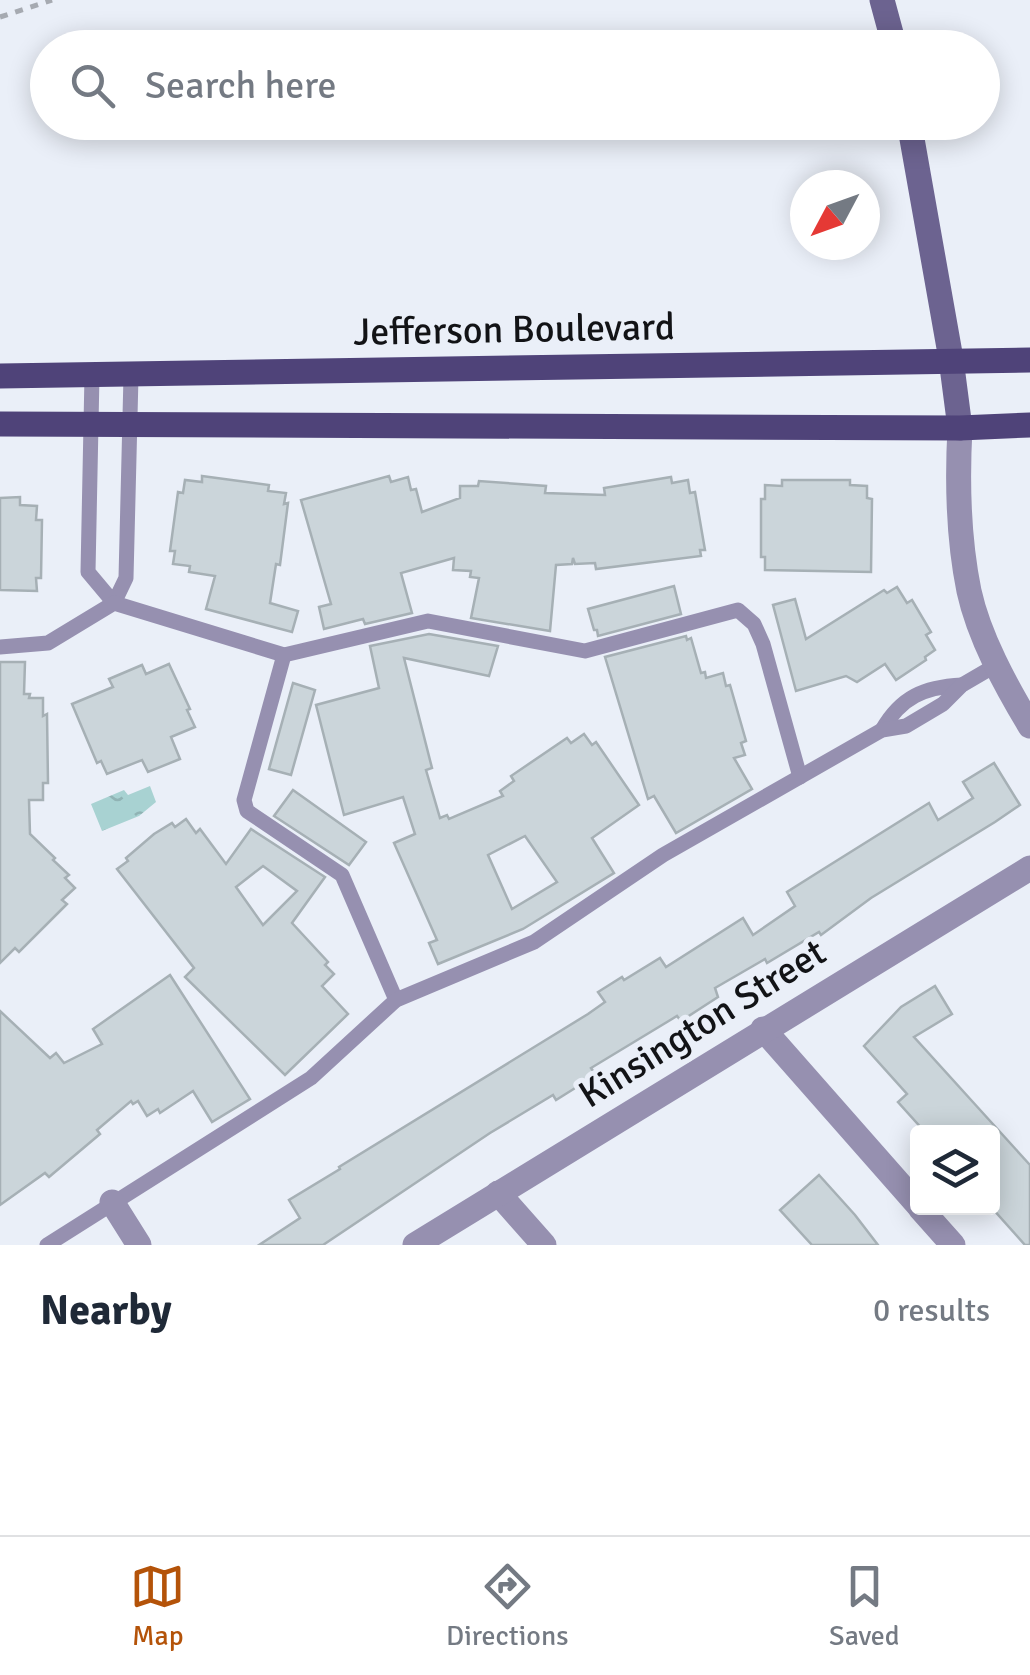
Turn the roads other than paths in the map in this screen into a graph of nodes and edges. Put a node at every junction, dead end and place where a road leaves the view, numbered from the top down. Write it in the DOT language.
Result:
graph roads {
  1 [pos="882,0"];
  2 [pos="890,30"];
  3 [pos="912,140"];
  4 [pos="951,359"];
  5 [pos="1030,360"];
  6 [pos="0,376"];
  7 [pos="92,376"];
  8 [pos="131,376"];
  9 [pos="0,424"];
  10 [pos="90,424"];
  11 [pos="131,424"];
  12 [pos="1030,425"];
  13 [pos="960,428"];
  14 [pos="114,603"];
  15 [pos="0,646"];
  16 [pos="284,655"];
  17 [pos="998,664"];
  18 [pos="1030,726"];
  19 [pos="800,777"];
  20 [pos="1030,868"];
  21 [pos="396,1000"];
  22 [pos="762,1029"];
  23 [pos="498,1193"];
  24 [pos="910,1196"];
  25 [pos="112,1202"];
  26 [pos="927,1215"];
  27 [pos="48,1245"];
  28 [pos="139,1245"];
  29 [pos="415,1245"];
  30 [pos="544,1245"];
  31 [pos="953,1245"];
  1 -- 2 [label="street"];
  3 -- 4 [label="street"];
  4 -- 5 [label="main road, Jefferson Boulevard"];
  4 -- 8 [label="main road, Jefferson Boulevard"];
  4 -- 13 [label="street"];
  6 -- 7 [label="main road, Jefferson Boulevard"];
  7 -- 8 [label="main road, Jefferson Boulevard"];
  7 -- 10 [label="lane"];
  8 -- 11 [label="lane"];
  9 -- 10 [label="main road"];
  10 -- 11 [label="main road"];
  10 -- 14 [label="lane"];
  11 -- 13 [label="main road"];
  11 -- 14 [label="lane"];
  12 -- 13 [label="main road"];
  13 -- 17 [label="street"];
  14 -- 15 [label="lane"];
  14 -- 16 [label="lane"];
  16 -- 19 [label="lane"];
  16 -- 21 [label="lane"];
  17 -- 18 [label="street"];
  17 -- 19 [label="lane"];
  19 -- 21 [label="lane"];
  20 -- 22 [label="street, Kinsington Street"];
  21 -- 25 [label="lane"];
  22 -- 23 [label="street, Kinsington Street"];
  22 -- 24 [label="street"];
  23 -- 29 [label="street, Kinsington Street"];
  23 -- 30 [label="street"];
  25 -- 27 [label="lane"];
  25 -- 28 [label="street"];
  26 -- 31 [label="street"];
}
